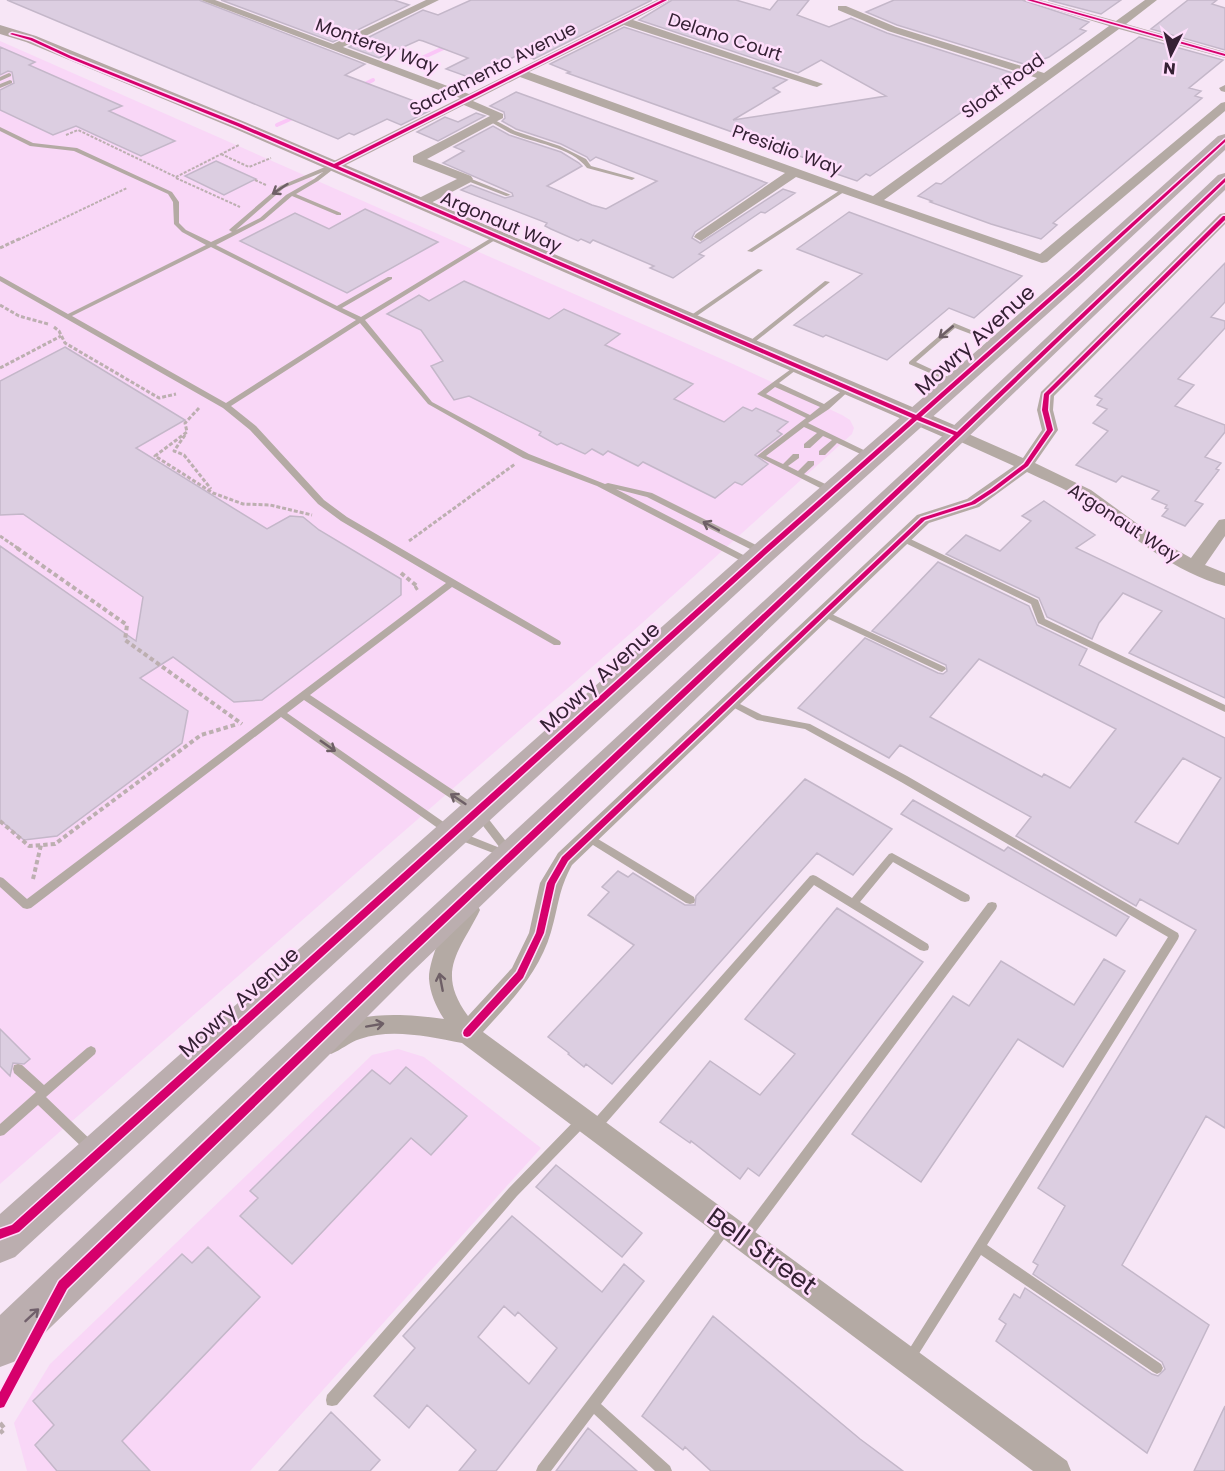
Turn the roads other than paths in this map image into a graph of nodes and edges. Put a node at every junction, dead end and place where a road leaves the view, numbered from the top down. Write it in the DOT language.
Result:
graph roads {
  1 [pos="206,0"];
  2 [pos="433,0"];
  3 [pos="665,0"];
  4 [pos="1029,0"];
  5 [pos="1152,0"];
  6 [pos="842,8"];
  7 [pos="624,21"];
  8 [pos="0,22"];
  9 [pos="1118,26"];
  10 [pos="0,30"];
  11 [pos="31,39"];
  12 [pos="333,48"];
  13 [pos="1225,55"];
  14 [pos="520,73"];
  15 [pos="1046,77"];
  16 [pos="0,79"];
  17 [pos="817,84"];
  18 [pos="0,86"];
  19 [pos="466,100"];
  20 [pos="1225,105"];
  21 [pos="491,120"];
  22 [pos="0,129"];
  23 [pos="1225,140"];
  24 [pos="334,166"];
  25 [pos="795,172"];
  26 [pos="632,178"];
  27 [pos="467,179"];
  28 [pos="1225,179"];
  29 [pos="844,190"];
  30 [pos="291,194"];
  31 [pos="508,195"];
  32 [pos="874,201"];
  33 [pos="420,203"];
  34 [pos="339,214"];
  35 [pos="1225,217"];
  36 [pos="498,236"];
  37 [pos="223,237"];
  38 [pos="701,237"];
  39 [pos="209,244"];
  40 [pos="750,251"];
  41 [pos="1042,259"];
  42 [pos="760,270"];
  43 [pos="0,278"];
  44 [pos="390,278"];
  45 [pos="827,282"];
  46 [pos="338,308"];
  47 [pos="68,316"];
  48 [pos="689,319"];
  49 [pos="360,320"];
  50 [pos="999,343"];
  51 [pos="748,345"];
  52 [pos="798,366"];
  53 [pos="955,382"];
  54 [pos="775,384"];
  55 [pos="849,388"];
  56 [pos="226,406"];
  57 [pos="826,407"];
  58 [pos="916,417"];
  59 [pos="808,421"];
  60 [pos="823,432"];
  61 [pos="958,435"];
  62 [pos="837,439"];
  63 [pos="807,446"];
  64 [pos="822,453"];
  65 [pos="796,456"];
  66 [pos="872,456"];
  67 [pos="811,463"];
  68 [pos="1026,465"];
  69 [pos="783,467"];
  70 [pos="799,475"];
  71 [pos="600,484"];
  72 [pos="833,491"];
  73 [pos="1225,524"];
  74 [pos="902,538"];
  75 [pos="758,558"];
  76 [pos="1194,567"];
  77 [pos="1225,580"];
  78 [pos="452,583"];
  79 [pos="824,613"];
  80 [pos="557,644"];
  81 [pos="942,669"];
  82 [pos="304,695"];
  83 [pos="730,702"];
  84 [pos="1225,710"];
  85 [pos="281,713"];
  86 [pos="464,823"];
  87 [pos="588,837"];
  88 [pos="512,856"];
  89 [pos="0,881"];
  90 [pos="965,898"];
  91 [pos="690,900"];
  92 [pos="853,903"];
  93 [pos="992,906"];
  94 [pos="924,947"];
  95 [pos="467,1033"];
  96 [pos="91,1051"];
  97 [pos="18,1069"];
  98 [pos="41,1094"];
  99 [pos="256,1101"];
  100 [pos="589,1123"];
  101 [pos="0,1131"];
  102 [pos="97,1153"];
  103 [pos="736,1232"];
  104 [pos="0,1242"];
  105 [pos="979,1247"];
  106 [pos="0,1345"];
  107 [pos="909,1359"];
  108 [pos="1157,1368"];
  109 [pos="332,1400"];
  110 [pos="593,1405"];
  111 [pos="543,1471"];
  112 [pos="665,1471"];
  113 [pos="1057,1471"];
  1 -- 12 [label="street, Monterey Way"];
  2 -- 12 [label="street"];
  3 -- 7 [label="street, Sacramento Avenue"];
  4 -- 9 [label="street"];
  5 -- 9 [label="street, Sloat Road"];
  6 -- 15 [label="street"];
  7 -- 14 [label="street, Sacramento Avenue"];
  7 -- 17 [label="street, Delano Court"];
  8 -- 11 [label="street, Argonaut Way"];
  9 -- 13 [label="street"];
  9 -- 15 [label="street, Sloat Road"];
  10 -- 11 [label="street, Argonaut Way"];
  11 -- 24 [label="street, Argonaut Way"];
  12 -- 19 [label="street, Monterey Way"];
  14 -- 19 [label="street, Sacramento Avenue"];
  14 -- 25 [label="street, Presidio Way"];
  15 -- 32 [label="street, Sloat Road"];
  16 -- 18 [label="lane"];
  19 -- 21 [label="street, Monterey Way"];
  19 -- 24 [label="street, Sacramento Avenue"];
  20 -- 41 [label="street, Mowry Avenue"];
  21 -- 26 [label="lane"];
  21 -- 27 [label="street"];
  22 -- 39 [label="lane"];
  23 -- 50 [label="main road, Mowry Avenue"];
  24 -- 30 [label="lane"];
  24 -- 33 [label="street, Argonaut Way"];
  24 -- 37 [label="lane, one-way"];
  25 -- 29 [label="street, Presidio Way"];
  25 -- 38 [label="street"];
  27 -- 31 [label="lane"];
  27 -- 33 [label="street"];
  28 -- 61 [label="main road"];
  29 -- 32 [label="street, Presidio Way"];
  29 -- 40 [label="lane"];
  30 -- 34 [label="lane"];
  30 -- 37 [label="lane"];
  32 -- 41 [label="street, Presidio Way"];
  33 -- 36 [label="street, Argonaut Way"];
  35 -- 68 [label="street"];
  36 -- 48 [label="street, Argonaut Way"];
  36 -- 49 [label="lane"];
  37 -- 39 [label="lane"];
  39 -- 46 [label="lane"];
  39 -- 47 [label="lane"];
  42 -- 48 [label="lane"];
  43 -- 47 [label="lane"];
  44 -- 46 [label="lane"];
  45 -- 51 [label="lane"];
  46 -- 49 [label="lane"];
  47 -- 56 [label="lane"];
  48 -- 51 [label="street, Argonaut Way"];
  49 -- 56 [label="lane"];
  49 -- 71 [label="lane"];
  50 -- 53 [label="main road, Mowry Avenue"];
  50 -- 53 [label="lane, one-way"];
  51 -- 52 [label="street, Argonaut Way"];
  52 -- 54 [label="lane"];
  52 -- 55 [label="street, Argonaut Way"];
  53 -- 58 [label="main road, Mowry Avenue"];
  54 -- 57 [label="lane"];
  54 -- 59 [label="lane"];
  55 -- 57 [label="lane"];
  55 -- 58 [label="street, Argonaut Way"];
  56 -- 78 [label="lane"];
  57 -- 59 [label="lane"];
  58 -- 61 [label="street, Argonaut Way"];
  58 -- 66 [label="main road, Mowry Avenue"];
  59 -- 60 [label="lane"];
  59 -- 69 [label="lane"];
  60 -- 62 [label="lane"];
  60 -- 63 [label="lane"];
  61 -- 68 [label="street, Argonaut Way"];
  61 -- 88 [label="main road"];
  62 -- 64 [label="lane"];
  62 -- 66 [label="lane"];
  65 -- 69 [label="lane"];
  66 -- 72 [label="main road, Mowry Avenue"];
  67 -- 70 [label="lane"];
  68 -- 74 [label="street"];
  68 -- 76 [label="street, Argonaut Way"];
  69 -- 70 [label="lane"];
  70 -- 72 [label="lane"];
  71 -- 75 [label="lane"];
  75 -- 71 [label="lane, one-way"];
  72 -- 75 [label="main road, Mowry Avenue"];
  73 -- 76 [label="street"];
  74 -- 79 [label="street"];
  74 -- 84 [label="lane"];
  75 -- 86 [label="main road, Mowry Avenue"];
  76 -- 77 [label="street, Argonaut Way"];
  78 -- 80 [label="lane"];
  78 -- 82 [label="lane"];
  79 -- 81 [label="lane"];
  79 -- 83 [label="street"];
  82 -- 85 [label="lane"];
  86 -- 82 [label="lane, one-way"];
  83 -- 87 [label="street"];
  83 -- 105 [label="lane"];
  85 -- 86 [label="lane, one-way"];
  85 -- 89 [label="lane"];
  86 -- 88 [label="lane"];
  86 -- 88 [label="lane"];
  86 -- 102 [label="main road, Mowry Avenue"];
  87 -- 91 [label="lane"];
  87 -- 95 [label="street"];
  95 -- 88 [label="street, Bell Street, one-way"];
  88 -- 99 [label="main road"];
  90 -- 92 [label="lane"];
  92 -- 94 [label="lane"];
  92 -- 100 [label="lane"];
  93 -- 103 [label="lane"];
  99 -- 95 [label="street, Bell Street, one-way"];
  95 -- 100 [label="street, Bell Street"];
  96 -- 98 [label="lane"];
  97 -- 98 [label="lane"];
  98 -- 101 [label="lane"];
  98 -- 102 [label="lane"];
  106 -- 99 [label="main road, one-way"];
  100 -- 103 [label="street, Bell Street"];
  100 -- 109 [label="lane"];
  102 -- 104 [label="main road, Mowry Avenue"];
  103 -- 107 [label="street, Bell Street"];
  103 -- 110 [label="lane"];
  105 -- 107 [label="lane"];
  105 -- 108 [label="lane"];
  107 -- 113 [label="street, Bell Street"];
  110 -- 111 [label="lane"];
  110 -- 112 [label="lane"];
}
